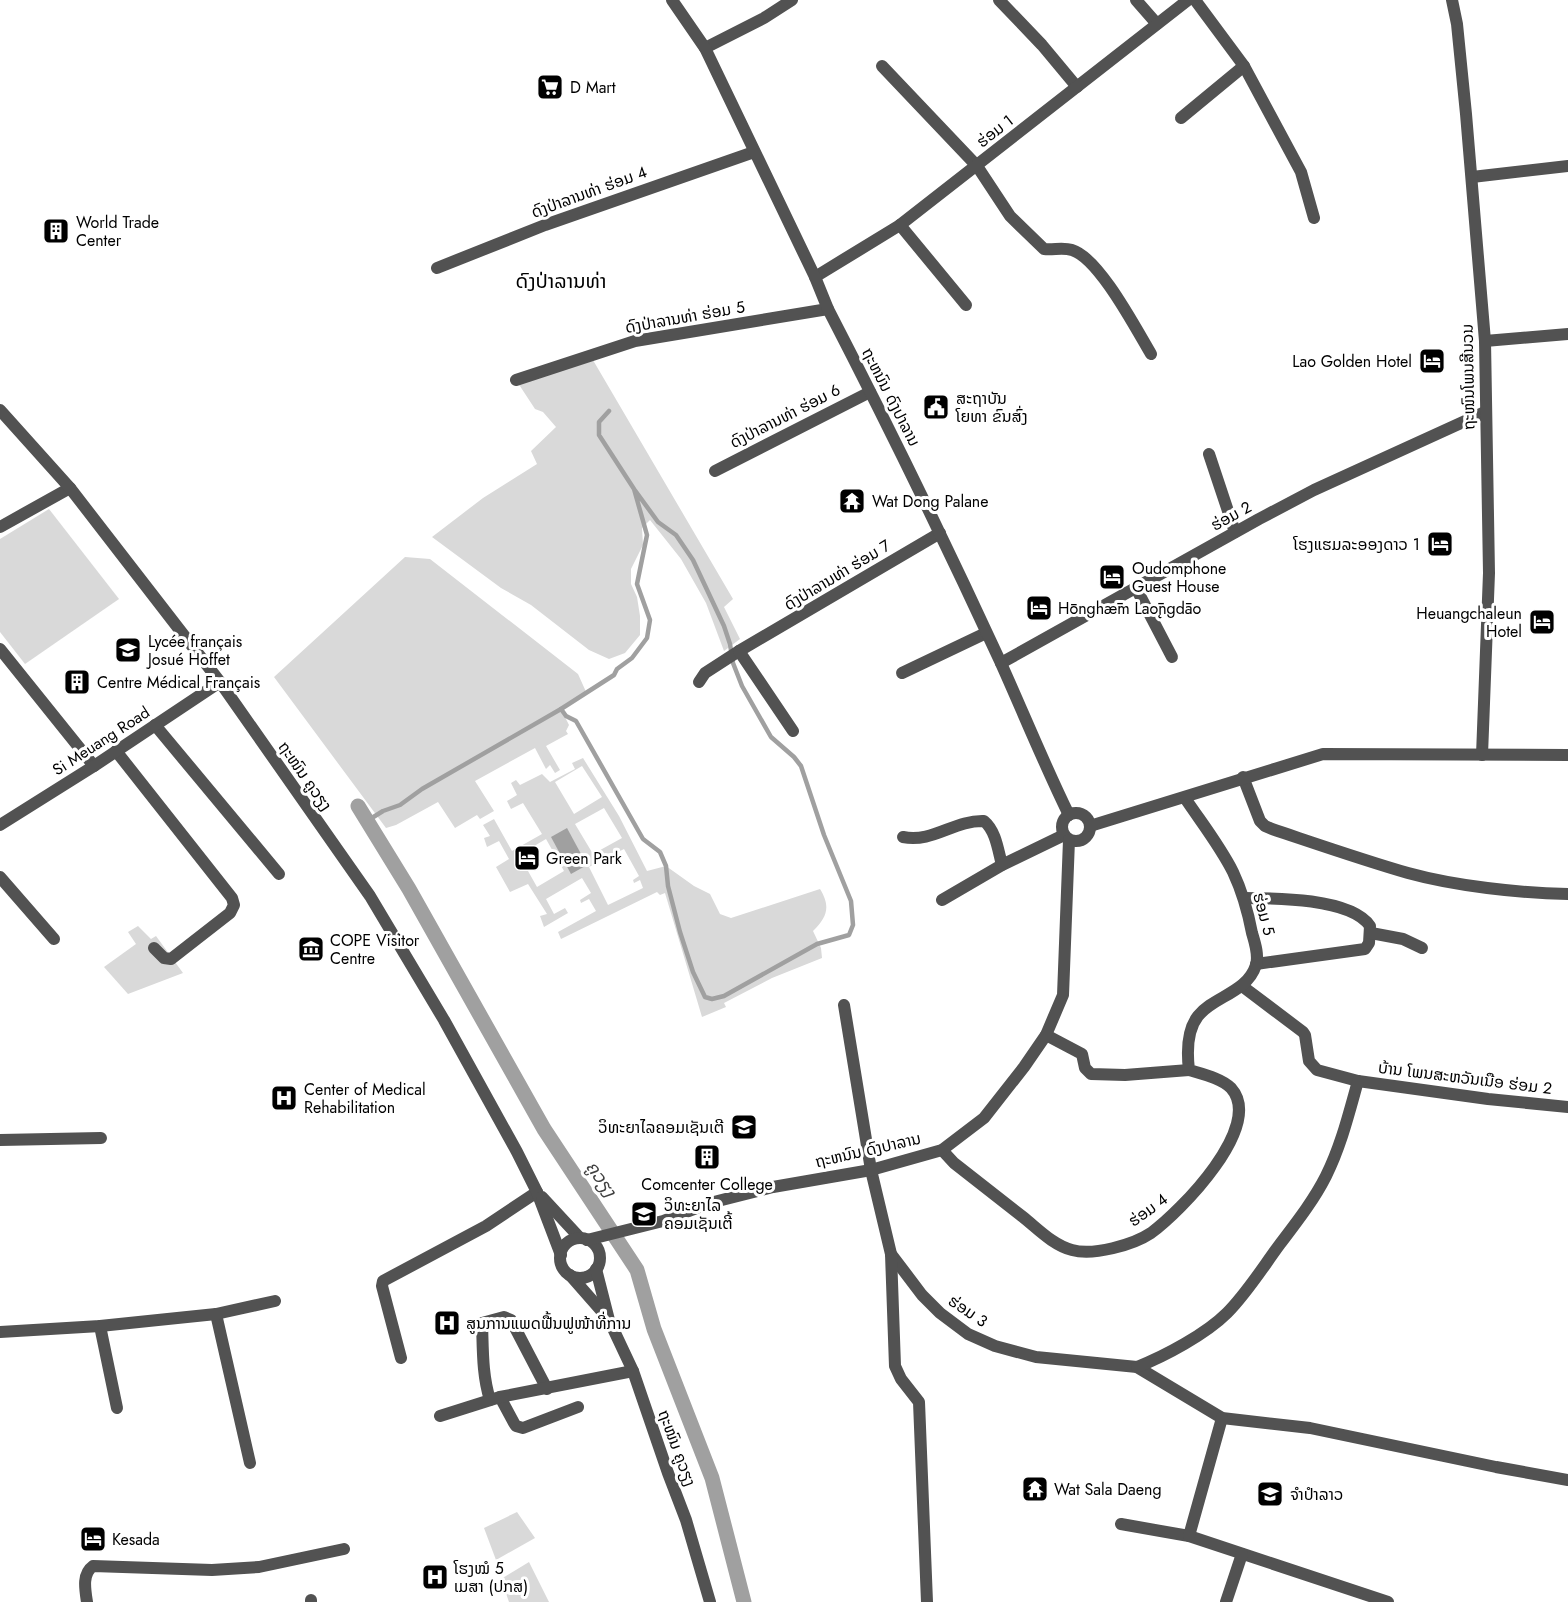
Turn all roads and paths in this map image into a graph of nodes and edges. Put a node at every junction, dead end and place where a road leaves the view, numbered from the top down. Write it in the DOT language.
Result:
graph roads {
  1 [pos="672,0"];
  2 [pos="792,0"];
  3 [pos="999,0"];
  4 [pos="1136,0"];
  5 [pos="1188,0"];
  6 [pos="1195,0"];
  7 [pos="1452,0"];
  8 [pos="1158,24"];
  9 [pos="705,48"];
  10 [pos="882,66"];
  11 [pos="1244,66"];
  12 [pos="1077,87"];
  13 [pos="1181,118"];
  14 [pos="754,152"];
  15 [pos="977,166"];
  16 [pos="1568,166"];
  17 [pos="1472,177"];
  18 [pos="1314,218"];
  19 [pos="900,225"];
  20 [pos="437,268"];
  21 [pos="814,277"];
  22 [pos="966,305"];
  23 [pos="828,309"];
  24 [pos="1568,334"];
  25 [pos="1485,341"];
  26 [pos="1151,354"];
  27 [pos="516,380"];
  28 [pos="870,392"];
  29 [pos="0,410"];
  30 [pos="1485,412"];
  31 [pos="1209,454"];
  32 [pos="714,471"];
  33 [pos="69,488"];
  34 [pos="0,527"];
  35 [pos="1235,532"];
  36 [pos="940,533"];
  37 [pos="1136,588"];
  38 [pos="986,633"];
  39 [pos="0,648"];
  40 [pos="739,651"];
  41 [pos="1172,657"];
  42 [pos="1000,663"];
  43 [pos="902,673"];
  44 [pos="220,682"];
  45 [pos="699,682"];
  46 [pos="155,725"];
  47 [pos="794,731"];
  48 [pos="116,751"];
  49 [pos="1482,755"];
  50 [pos="1568,755"];
  51 [pos="94,766"];
  52 [pos="1244,777"];
  53 [pos="1185,798"];
  54 [pos="1069,815"];
  55 [pos="0,825"];
  56 [pos="1090,826"];
  57 [pos="903,837"];
  58 [pos="1066,838"];
  59 [pos="1002,865"];
  60 [pos="279,873"];
  61 [pos="0,877"];
  62 [pos="1568,894"];
  63 [pos="1244,898"];
  64 [pos="942,900"];
  65 [pos="1371,933"];
  66 [pos="54,939"];
  67 [pos="154,948"];
  68 [pos="1422,948"];
  69 [pos="1256,964"];
  70 [pos="1242,986"];
  71 [pos="844,1005"];
  72 [pos="1046,1035"];
  73 [pos="1189,1070"];
  74 [pos="1358,1081"];
  75 [pos="1568,1107"];
  76 [pos="101,1138"];
  77 [pos="0,1140"];
  78 [pos="942,1150"];
  79 [pos="871,1170"];
  80 [pos="537,1192"];
  81 [pos="634,1229"];
  82 [pos="584,1239"];
  83 [pos="891,1254"];
  84 [pos="561,1255"];
  85 [pos="600,1260"];
  86 [pos="570,1275"];
  87 [pos="275,1301"];
  88 [pos="216,1314"];
  89 [pos="609,1320"];
  90 [pos="100,1326"];
  91 [pos="0,1332"];
  92 [pos="401,1358"];
  93 [pos="1137,1367"];
  94 [pos="633,1371"];
  95 [pos="547,1389"];
  96 [pos="495,1398"];
  97 [pos="578,1407"];
  98 [pos="117,1408"];
  99 [pos="440,1416"];
  100 [pos="1222,1418"];
  101 [pos="250,1463"];
  102 [pos="1568,1480"];
  103 [pos="1121,1524"];
  104 [pos="1189,1536"];
  105 [pos="344,1549"];
  106 [pos="1242,1554"];
  107 [pos="707,1598"];
  108 [pos="87,1602"];
  109 [pos="927,1602"];
  110 [pos="1226,1602"];
  111 [pos="1388,1602"];
  1 -- 9 [label="street, ຖະຫນົນ ດົງປາລານ"];
  2 -- 9 [label="street"];
  3 -- 12 [label="street"];
  4 -- 8 [label="street"];
  5 -- 8 [label="street, ຮ່ອມ 1"];
  6 -- 11 [label="street"];
  7 -- 17 [label="street, ຖະໜົນໂພນສີນວນ"];
  8 -- 12 [label="street, ຮ່ອມ 1"];
  9 -- 14 [label="street, ຖະຫນົນ ດົງປາລານ"];
  10 -- 15 [label="street"];
  11 -- 13 [label="street"];
  11 -- 18 [label="street"];
  12 -- 15 [label="street, ຮ່ອມ 1"];
  14 -- 20 [label="street, ດົງປ່າລານທ່າ ຮ່ອມ 4"];
  14 -- 21 [label="street, ຖະຫນົນ ດົງປາລານ"];
  15 -- 19 [label="street, ຮ່ອມ 1"];
  15 -- 26 [label="street"];
  16 -- 17 [label="street"];
  17 -- 25 [label="street, ຖະໜົນໂພນສີນວນ"];
  19 -- 21 [label="street, ຮ່ອມ 1"];
  19 -- 22 [label="street"];
  21 -- 23 [label="street, ຖະຫນົນ ດົງປາລານ"];
  23 -- 27 [label="street, ດົງປ່າລານທ່າ ຮ່ອມ 5"];
  23 -- 28 [label="street, ຖະຫນົນ ດົງປາລານ"];
  24 -- 25 [label="street"];
  25 -- 30 [label="street, ຖະໜົນໂພນສີນວນ"];
  28 -- 32 [label="street, ດົງປ່າລານທ່າ ຮ່ອມ 6"];
  28 -- 36 [label="street, ຖະຫນົນ ດົງປາລານ"];
  29 -- 33 [label="street, ຖະໜົນ ຄູວຽງ"];
  30 -- 35 [label="street, ຮ່ອມ 2"];
  30 -- 49 [label="street, ຖະໜົນໂພນສີນວນ"];
  31 -- 35 [label="street"];
  33 -- 34 [label="street"];
  33 -- 44 [label="street, ຖະໜົນ ຄູວຽງ"];
  35 -- 37 [label="street, ຮ່ອມ 2"];
  36 -- 38 [label="street, ຖະຫນົນ ດົງປາລານ"];
  36 -- 40 [label="street, ດົງປ່າລານທ່າ ຮ່ອມ 7"];
  37 -- 41 [label="street"];
  37 -- 42 [label="street, ຮ່ອມ 2"];
  38 -- 42 [label="street, ຖະຫນົນ ດົງປາລານ"];
  38 -- 43 [label="street"];
  39 -- 51 [label="street"];
  40 -- 45 [label="street, ດົງປ່າລານທ່າ ຮ່ອມ 7"];
  40 -- 47 [label="street"];
  42 -- 54 [label="street, ຖະຫນົນ ດົງປາລານ"];
  44 -- 46 [label="street, Si Meuang Road"];
  44 -- 80 [label="street, ຖະໜົນ ຄູວຽງ"];
  46 -- 48 [label="street, Si Meuang Road"];
  46 -- 60 [label="street"];
  48 -- 51 [label="street, Si Meuang Road"];
  48 -- 67 [label="street"];
  49 -- 50 [label="street"];
  49 -- 52 [label="street"];
  51 -- 55 [label="street, Si Meuang Road"];
  52 -- 53 [label="street"];
  52 -- 62 [label="street"];
  53 -- 56 [label="street"];
  53 -- 63 [label="street, ຮ່ອມ 5"];
  54 -- 56 [label="street"];
  54 -- 58 [label="street"];
  56 -- 58 [label="street"];
  57 -- 59 [label="street"];
  58 -- 59 [label="street"];
  58 -- 72 [label="street, ຖະຫນົນ ດົງປາລານ"];
  59 -- 64 [label="street"];
  61 -- 66 [label="street"];
  63 -- 65 [label="street"];
  63 -- 69 [label="street, ຮ່ອມ 5"];
  65 -- 68 [label="street"];
  65 -- 69 [label="street"];
  69 -- 70 [label="street"];
  70 -- 73 [label="street"];
  70 -- 74 [label="street, ບ້ານ ໂພນສະຫວັນເນືອ ຮ່ອມ 2"];
  71 -- 79 [label="street, ຮ່ອມ 3"];
  72 -- 73 [label="street"];
  72 -- 78 [label="street, ຖະຫນົນ ດົງປາລານ"];
  73 -- 78 [label="street, ຮ່ອມ 4"];
  74 -- 75 [label="street, ບ້ານ ໂພນສະຫວັນເນືອ ຮ່ອມ 2"];
  74 -- 93 [label="street"];
  76 -- 77 [label="street"];
  78 -- 79 [label="street, ຖະຫນົນ ດົງປາລານ"];
  79 -- 81 [label="street, ຖະຫນົນ ດົງປາລານ"];
  79 -- 83 [label="street, ຮ່ອມ 3"];
  80 -- 82 [label="street, ຖະໜົນ ຄູວຽງ"];
  80 -- 84 [label="street, ຖະໜົນ ຄູວຽງ"];
  80 -- 92 [label="street"];
  81 -- 82 [label="street, ຖະຫນົນ ດົງປາລານ"];
  81 -- 85 [label="street"];
  82 -- 84 [label="street"];
  82 -- 85 [label="street"];
  83 -- 93 [label="street, ຮ່ອມ 3"];
  83 -- 109 [label="street"];
  84 -- 86 [label="street"];
  85 -- 86 [label="street"];
  85 -- 89 [label="street, ຖະໜົນ ຄູວຽງ"];
  86 -- 89 [label="street, ຖະໜົນ ຄູວຽງ"];
  87 -- 88 [label="street"];
  88 -- 90 [label="street"];
  88 -- 101 [label="street"];
  89 -- 94 [label="street, ຖະໜົນ ຄູວຽງ"];
  90 -- 91 [label="street"];
  90 -- 98 [label="street"];
  93 -- 100 [label="street"];
  94 -- 95 [label="street"];
  94 -- 107 [label="street, ຖະໜົນ ຄູວຽງ"];
  95 -- 96 [label="street"];
  95 -- 96 [label="street"];
  96 -- 97 [label="street"];
  96 -- 99 [label="street"];
  100 -- 102 [label="street"];
  100 -- 104 [label="street"];
  103 -- 104 [label="street"];
  104 -- 106 [label="street"];
  105 -- 108 [label="street"];
  106 -- 110 [label="street"];
  106 -- 111 [label="street"];
}
